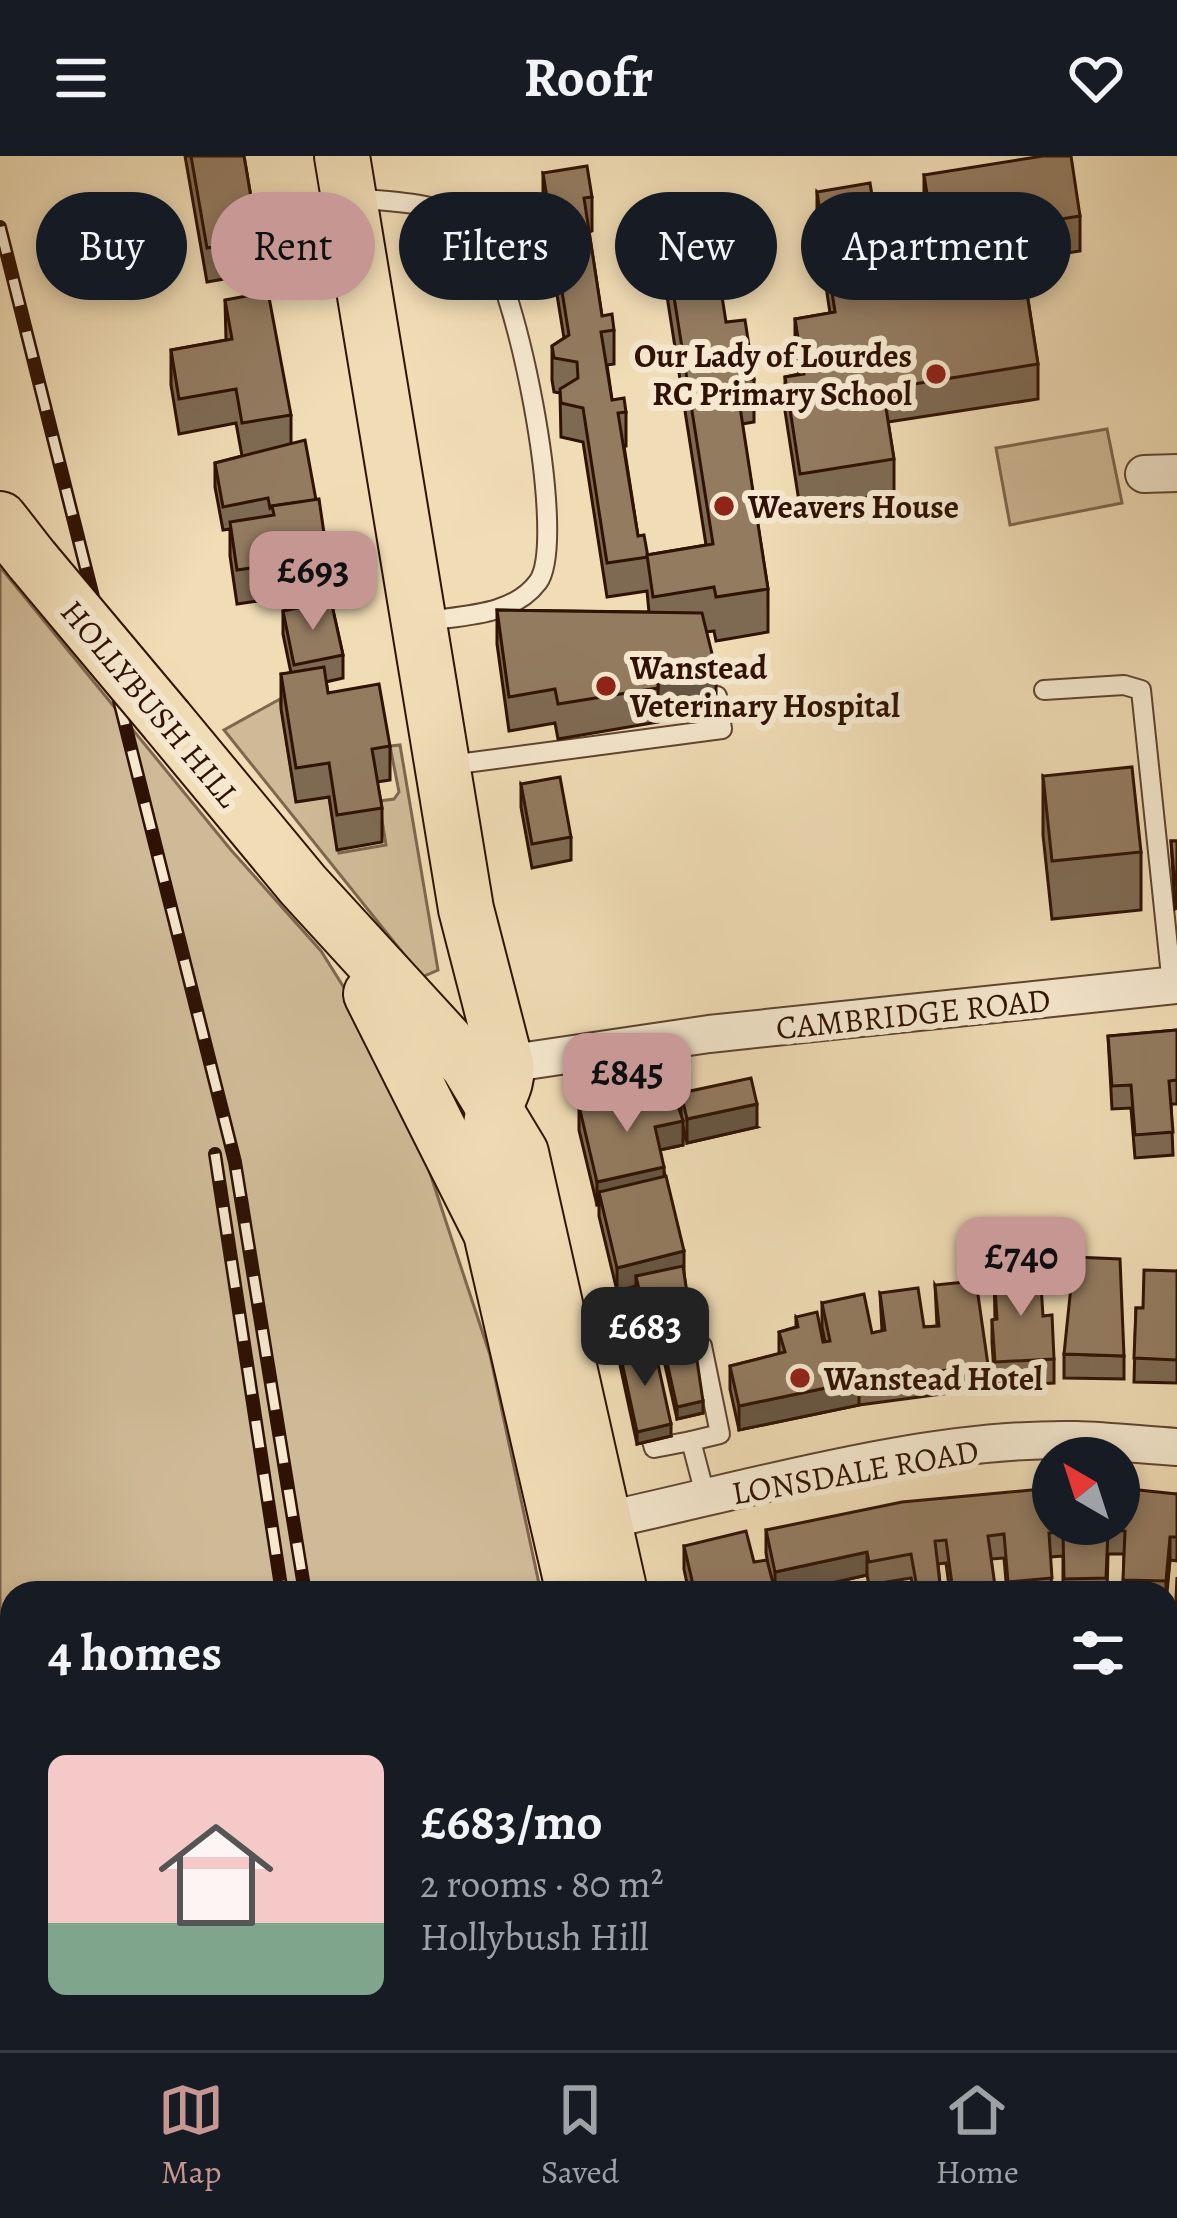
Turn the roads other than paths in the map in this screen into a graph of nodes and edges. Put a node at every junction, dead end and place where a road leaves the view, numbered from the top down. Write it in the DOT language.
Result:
graph roads {
  1 [pos="345,177"];
  2 [pos="16,540"];
  3 [pos="416,623"];
  4 [pos="1044,690"];
  5 [pos="717,696"];
  6 [pos="442,765"];
  7 [pos="303,885"];
  8 [pos="1174,985"];
  9 [pos="489,1080"];
  10 [pos="490,1232"];
  11 [pos="562,1345"];
  12 [pos="702,1346"];
  13 [pos="633,1362"];
  14 [pos="652,1441"];
  15 [pos="691,1441"];
  16 [pos="1177,1447"];
  17 [pos="706,1498"];
  18 [pos="607,1520"];
  19 [pos="571,1581"];
  20 [pos="618,1581"];
  1 -- 3 [label="main road"];
  1 -- 3 [label="lane"];
  2 -- 7 [label="main road, HOLLYBUSH HILL, bridge"];
  3 -- 6 [label="main road"];
  4 -- 8 [label="lane"];
  5 -- 6 [label="lane"];
  6 -- 9 [label="main road"];
  7 -- 9 [label="main road, HOLLYBUSH HILL"];
  7 -- 10 [label="main road, HOLLYBUSH HILL"];
  8 -- 9 [label="street, CAMBRIDGE ROAD"];
  9 -- 10 [label="main road, HOLLYBUSH HILL"];
  9 -- 11 [label="main road, HOLLYBUSH HILL"];
  10 -- 19 [label="main road, HOLLYBUSH HILL"];
  11 -- 13 [label="lane"];
  11 -- 18 [label="main road, HOLLYBUSH HILL"];
  12 -- 15 [label="lane"];
  14 -- 15 [label="lane"];
  15 -- 17 [label="lane"];
  16 -- 17 [label="street, LONSDALE ROAD"];
  17 -- 18 [label="street, LONSDALE ROAD"];
  18 -- 20 [label="main road, HOLLYBUSH HILL"];
}
